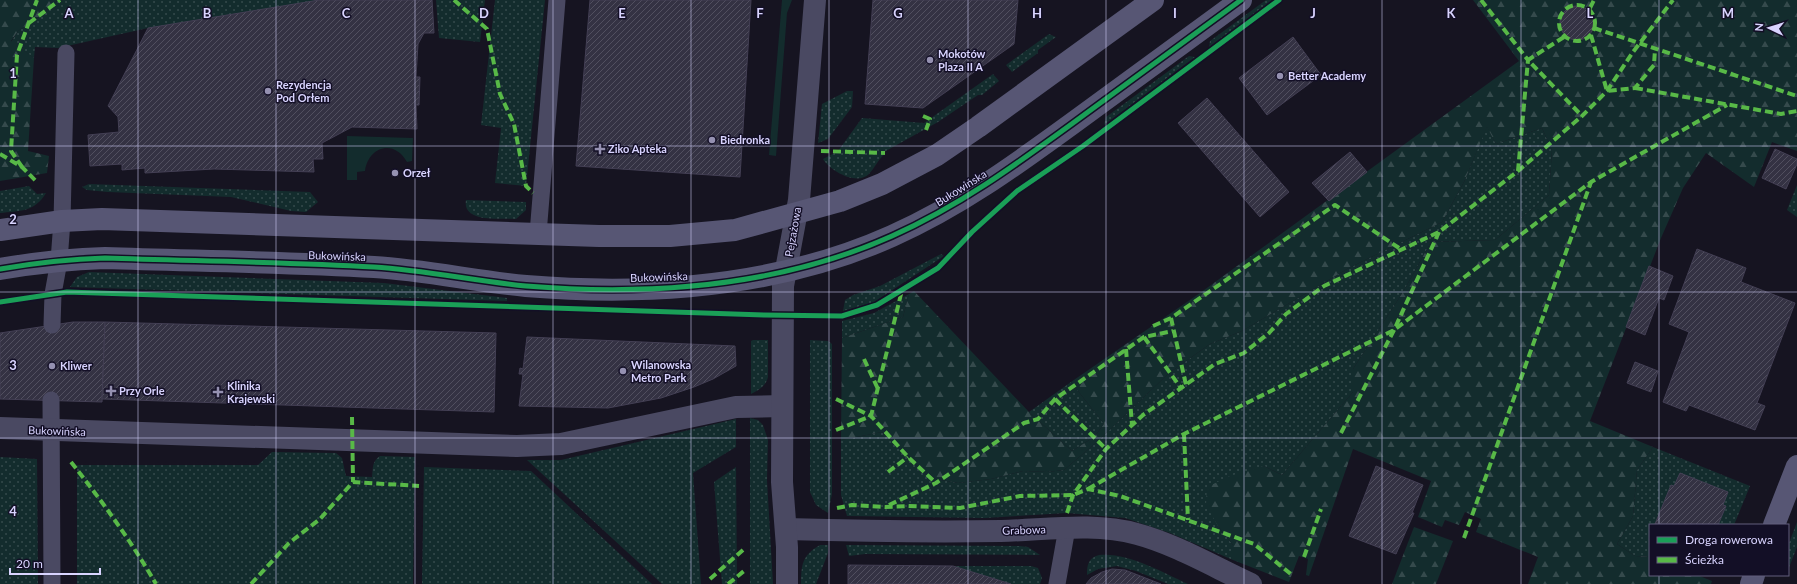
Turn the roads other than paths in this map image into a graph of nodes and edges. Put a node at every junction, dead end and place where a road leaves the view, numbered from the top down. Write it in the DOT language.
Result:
graph roads {
  1 [pos="557,0"];
  2 [pos="815,0"];
  3 [pos="1154,0"];
  4 [pos="1241,0"];
  5 [pos="66,53"];
  6 [pos="795,214"];
  7 [pos="62,221"];
  8 [pos="0,230"];
  9 [pos="538,234"];
  10 [pos="59,261"];
  11 [pos="0,269"];
  12 [pos="786,271"];
  13 [pos="52,325"];
  14 [pos="51,400"];
  15 [pos="782,406"];
  16 [pos="0,428"];
  17 [pos="50,430"];
  18 [pos="1797,466"];
  19 [pos="1774,524"];
  20 [pos="1067,528"];
  21 [pos="786,529"];
  22 [pos="52,584"];
  23 [pos="787,584"];
  24 [pos="1057,584"];
  25 [pos="1251,584"];
  1 -- 9 [label="lane"];
  2 -- 6 [label="street, Pejzażowa"];
  3 -- 6 [label="street"];
  4 -- 12 [label="street, Bukowińska"];
  5 -- 7 [label="lane"];
  6 -- 9 [label="street"];
  6 -- 12 [label="street, Pejzażowa"];
  7 -- 8 [label="street"];
  7 -- 9 [label="street"];
  7 -- 10 [label="lane"];
  10 -- 11 [label="street, Bukowińska"];
  10 -- 12 [label="street, Bukowińska"];
  10 -- 13 [label="lane"];
  12 -- 15 [label="street, Pejzażowa"];
  14 -- 17 [label="lane"];
  15 -- 17 [label="street, Bukowińska"];
  15 -- 21 [label="street, Pejzażowa"];
  16 -- 17 [label="street, Bukowińska"];
  17 -- 22 [label="lane"];
  18 -- 19 [label="street"];
  20 -- 21 [label="street, Grabowa"];
  20 -- 24 [label="lane"];
  20 -- 25 [label="street, Grabowa"];
  21 -- 23 [label="street, Pejzażowa"];
}
